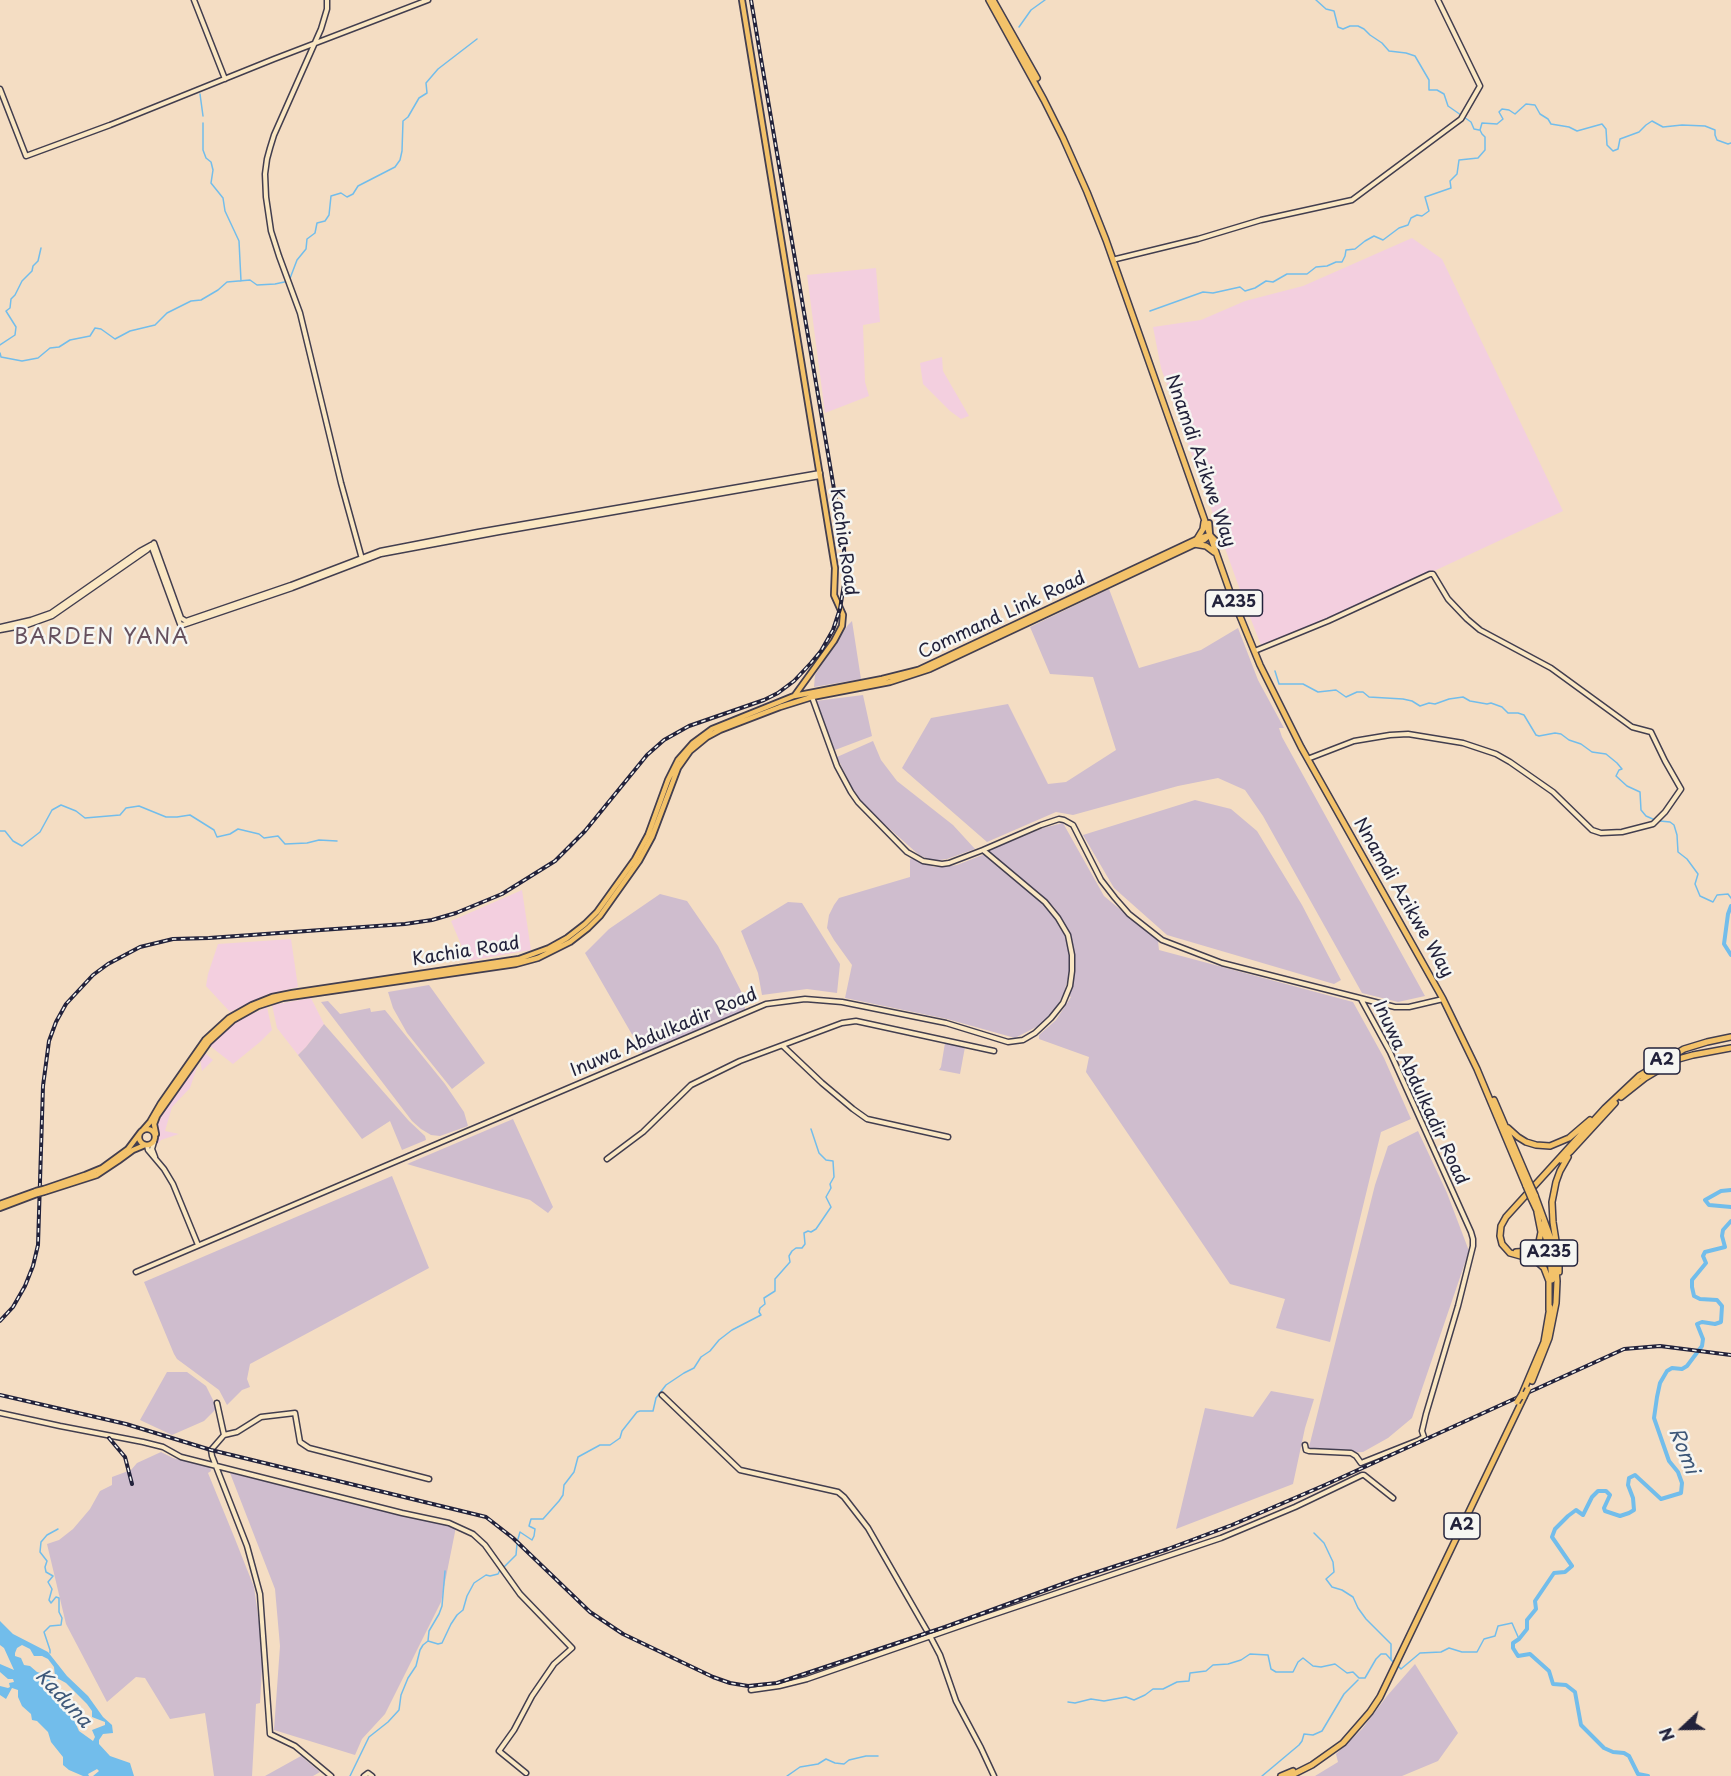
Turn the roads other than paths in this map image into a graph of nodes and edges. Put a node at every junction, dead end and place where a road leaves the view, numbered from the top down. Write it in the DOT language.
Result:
graph roads {
  1 [pos="194,0"];
  2 [pos="327,0"];
  3 [pos="428,0"];
  4 [pos="742,0"];
  5 [pos="991,0"];
  6 [pos="1438,0"];
  7 [pos="315,44"];
  8 [pos="225,79"];
  9 [pos="0,91"];
  10 [pos="1116,260"];
  11 [pos="820,475"];
  12 [pos="1203,515"];
  13 [pos="1209,523"];
  14 [pos="1209,535"];
  15 [pos="1215,540"];
  16 [pos="1195,541"];
  17 [pos="1218,558"];
  18 [pos="362,559"];
  19 [pos="0,628"];
  20 [pos="1257,650"];
  21 [pos="809,678"];
  22 [pos="811,690"];
  23 [pos="794,696"];
  24 [pos="1310,758"];
  25 [pos="983,849"];
  26 [pos="1361,999"];
  27 [pos="1443,999"];
  28 [pos="1731,1037"];
  29 [pos="783,1046"];
  30 [pos="1731,1048"];
  31 [pos="994,1051"];
  32 [pos="1605,1108"];
  33 [pos="1502,1119"];
  34 [pos="141,1131"];
  35 [pos="156,1134"];
  36 [pos="948,1137"];
  37 [pos="154,1142"];
  38 [pos="146,1145"];
  39 [pos="1570,1152"];
  40 [pos="607,1159"];
  41 [pos="157,1160"];
  42 [pos="1528,1185"];
  43 [pos="44,1190"];
  44 [pos="1533,1197"];
  45 [pos="0,1206"];
  46 [pos="1538,1212"];
  47 [pos="198,1245"];
  48 [pos="136,1272"];
  49 [pos="1556,1303"];
  50 [pos="1549,1310"];
  51 [pos="662,1395"];
  52 [pos="1523,1395"];
  53 [pos="217,1404"];
  54 [pos="0,1413"];
  55 [pos="224,1435"];
  56 [pos="1305,1445"];
  57 [pos="217,1466"];
  58 [pos="429,1479"];
  59 [pos="1393,1498"];
  60 [pos="1463,1521"];
  61 [pos="930,1636"];
  62 [pos="751,1690"];
  63 [pos="526,1775"];
  64 [pos="331,1776"];
  65 [pos="364,1776"];
  66 [pos="372,1776"];
  67 [pos="994,1776"];
  68 [pos="1281,1776"];
  69 [pos="1290,1776"];
  1 -- 8 [label="street"];
  2 -- 7 [label="street"];
  3 -- 7 [label="street"];
  4 -- 11 [label="main road, Kachia Road"];
  5 -- 10 [label="highway, Nnamdi Azikwe Way / A235"];
  5 -- 12 [label="highway, Nnamdi Azikwe Way / A235"];
  6 -- 10 [label="street"];
  7 -- 8 [label="street"];
  7 -- 18 [label="street"];
  8 -- 9 [label="street"];
  10 -- 13 [label="highway, Nnamdi Azikwe Way / A235"];
  11 -- 18 [label="street"];
  11 -- 21 [label="main road, Kachia Road"];
  12 -- 14 [label="highway, Nnamdi Azikwe Way / A235"];
  12 -- 16 [label="highway"];
  13 -- 14 [label="main road"];
  13 -- 15 [label="highway, Nnamdi Azikwe Way / A235"];
  14 -- 15 [label="main road"];
  14 -- 16 [label="main road, Command Link Road"];
  14 -- 17 [label="highway, Nnamdi Azikwe Way / A235"];
  15 -- 20 [label="highway, Nnamdi Azikwe Way / A235"];
  16 -- 17 [label="highway"];
  16 -- 22 [label="main road, Command Link Road"];
  17 -- 27 [label="highway, Nnamdi Azikwe Way / A235"];
  18 -- 19 [label="street"];
  20 -- 24 [label="highway, Nnamdi Azikwe Way / A235"];
  20 -- 24 [label="street"];
  21 -- 22 [label="main road"];
  21 -- 23 [label="main road"];
  22 -- 23 [label="main road, Kachia Road"];
  22 -- 25 [label="street, Inuwa Abdulkadir Road"];
  22 -- 35 [label="main road, Kachia Road"];
  23 -- 34 [label="main road, Kachia Road"];
  24 -- 33 [label="highway, Nnamdi Azikwe Way / A235"];
  25 -- 26 [label="street, Inuwa Abdulkadir Road"];
  25 -- 47 [label="street, Inuwa Abdulkadir Road"];
  26 -- 27 [label="street"];
  26 -- 56 [label="street, Inuwa Abdulkadir Road"];
  27 -- 42 [label="highway, Nnamdi Azikwe Way / A235"];
  28 -- 32 [label="highway, A2"];
  29 -- 31 [label="street"];
  29 -- 36 [label="street"];
  29 -- 40 [label="street"];
  30 -- 39 [label="highway, A2"];
  32 -- 33 [label="highway"];
  32 -- 50 [label="highway, A2"];
  33 -- 42 [label="highway, Nnamdi Azikwe Way / A235"];
  34 -- 35 [label="main road"];
  34 -- 38 [label="main road"];
  34 -- 43 [label="main road, Kachia Road"];
  35 -- 37 [label="main road"];
  37 -- 38 [label="main road"];
  37 -- 41 [label="street"];
  38 -- 41 [label="street"];
  38 -- 43 [label="main road"];
  39 -- 46 [label="highway"];
  39 -- 49 [label="highway, A2"];
  41 -- 47 [label="street"];
  42 -- 44 [label="highway, Nnamdi Azikwe Way / A235, bridge"];
  43 -- 45 [label="main road, bridge"];
  44 -- 46 [label="highway, Nnamdi Azikwe Way / A235"];
  44 -- 49 [label="highway, Nnamdi Azikwe Way / A235"];
  46 -- 50 [label="highway, Nnamdi Azikwe Way / A235"];
  47 -- 48 [label="street, Inuwa Abdulkadir Road"];
  49 -- 52 [label="highway, Nnamdi Azikwe Way / A2, bridge"];
  50 -- 52 [label="highway, Nnamdi Azikwe Way / A2"];
  51 -- 61 [label="street"];
  52 -- 60 [label="highway, Nnamdi Azikwe Way / A2"];
  52 -- 60 [label="highway, Nnamdi Azikwe Way / A2, bridge"];
  53 -- 55 [label="street"];
  54 -- 57 [label="street"];
  55 -- 57 [label="street"];
  55 -- 58 [label="street"];
  57 -- 63 [label="street"];
  57 -- 64 [label="street"];
  59 -- 61 [label="street"];
  60 -- 68 [label="highway, Nnamdi Azikwe Way / A2"];
  60 -- 69 [label="highway, Nnamdi Azikwe Way / A2"];
  61 -- 62 [label="street"];
  61 -- 67 [label="street"];
  65 -- 66 [label="street"];
}
